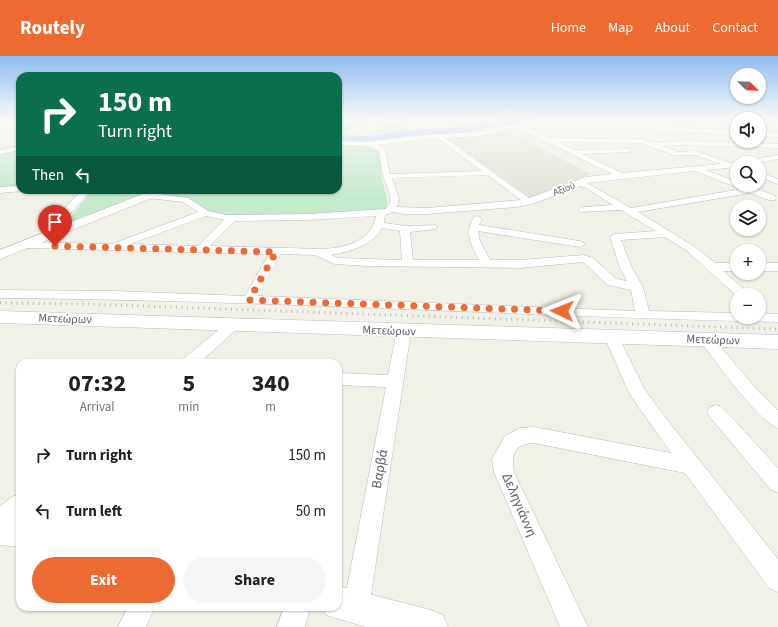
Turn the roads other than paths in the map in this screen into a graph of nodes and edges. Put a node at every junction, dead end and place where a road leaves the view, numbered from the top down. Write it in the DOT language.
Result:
graph roads {
  1 [pos="375,146"];
  2 [pos="452,146"];
  3 [pos="559,146"];
  4 [pos="655,146"];
  5 [pos="16,149"];
  6 [pos="663,149"];
  7 [pos="0,152"];
  8 [pos="572,152"];
  9 [pos="778,157"];
  10 [pos="710,158"];
  11 [pos="766,159"];
  12 [pos="672,161"];
  13 [pos="730,164"];
  14 [pos="630,166"];
  15 [pos="730,166"];
  16 [pos="696,169"];
  17 [pos="611,172"];
  18 [pos="490,173"];
  19 [pos="388,176"];
  20 [pos="621,176"];
  21 [pos="766,177"];
  22 [pos="730,182"];
  23 [pos="778,182"];
  24 [pos="580,183"];
  25 [pos="16,189"];
  26 [pos="0,190"];
  27 [pos="738,192"];
  28 [pos="756,192"];
  29 [pos="82,194"];
  30 [pos="154,194"];
  31 [pos="150,196"];
  32 [pos="772,198"];
  33 [pos="529,202"];
  34 [pos="480,207"];
  35 [pos="625,209"];
  36 [pos="392,210"];
  37 [pos="583,210"];
  38 [pos="381,213"];
  39 [pos="206,214"];
  40 [pos="232,218"];
  41 [pos="379,225"];
  42 [pos="432,227"];
  43 [pos="473,227"];
  44 [pos="405,229"];
  45 [pos="58,233"];
  46 [pos="666,234"];
  47 [pos="580,244"];
  48 [pos="26,245"];
  49 [pos="112,247"];
  50 [pos="200,250"];
  51 [pos="276,252"];
  52 [pos="318,252"];
  53 [pos="0,255"];
  54 [pos="408,263"];
  55 [pos="486,263"];
  56 [pos="713,267"];
  57 [pos="730,267"];
  58 [pos="766,267"];
  59 [pos="778,267"];
  60 [pos="636,286"];
  61 [pos="736,288"];
  62 [pos="0,294"];
  63 [pos="249,300"];
  64 [pos="643,315"];
  65 [pos="0,317"];
  66 [pos="774,318"];
  67 [pos="232,325"];
  68 [pos="404,331"];
  69 [pos="611,336"];
  70 [pos="706,339"];
  71 [pos="778,342"];
  72 [pos="194,359"];
  73 [pos="342,379"];
  74 [pos="395,381"];
  75 [pos="716,412"];
  76 [pos="778,421"];
  77 [pos="692,466"];
  78 [pos="778,482"];
  79 [pos="16,507"];
  80 [pos="0,520"];
  81 [pos="0,531"];
  82 [pos="16,533"];
  83 [pos="778,579"];
  84 [pos="347,606"];
  85 [pos="140,611"];
  86 [pos="296,611"];
  87 [pos="132,627"];
  88 [pos="291,627"];
  89 [pos="430,627"];
  90 [pos="574,627"];
  1 -- 19 [label="street"];
  2 -- 18 [label="street"];
  3 -- 8 [label="street"];
  4 -- 6 [label="street"];
  5 -- 7 [label="street"];
  6 -- 8 [label="street"];
  6 -- 10 [label="street"];
  8 -- 17 [label="street"];
  9 -- 11 [label="street"];
  10 -- 12 [label="street"];
  10 -- 13 [label="street"];
  14 -- 17 [label="street"];
  15 -- 16 [label="street, Αξιού"];
  16 -- 20 [label="street, Αξιού"];
  16 -- 22 [label="street"];
  17 -- 20 [label="street"];
  18 -- 19 [label="street"];
  18 -- 33 [label="street"];
  19 -- 36 [label="street"];
  20 -- 24 [label="street, Αξιού"];
  21 -- 23 [label="street"];
  24 -- 33 [label="street, Αξιού"];
  24 -- 35 [label="street"];
  25 -- 26 [label="street"];
  27 -- 35 [label="street"];
  28 -- 32 [label="street"];
  29 -- 45 [label="street"];
  30 -- 31 [label="street"];
  31 -- 39 [label="street"];
  31 -- 45 [label="street"];
  33 -- 34 [label="street, Αξιού"];
  34 -- 36 [label="street, Αξιού"];
  34 -- 43 [label="street"];
  35 -- 37 [label="street"];
  35 -- 46 [label="street"];
  36 -- 38 [label="street, Αξιού"];
  38 -- 40 [label="street, Αξιού"];
  38 -- 41 [label="street"];
  39 -- 40 [label="street, Αξιού"];
  39 -- 49 [label="street"];
  40 -- 50 [label="street"];
  41 -- 44 [label="street"];
  41 -- 52 [label="street"];
  42 -- 44 [label="street"];
  43 -- 47 [label="street"];
  43 -- 55 [label="street"];
  44 -- 54 [label="street"];
  45 -- 48 [label="street"];
  46 -- 56 [label="street"];
  46 -- 60 [label="street"];
  48 -- 49 [label="street"];
  48 -- 53 [label="street"];
  49 -- 50 [label="street"];
  50 -- 51 [label="street"];
  51 -- 52 [label="street"];
  51 -- 63 [label="street"];
  52 -- 54 [label="street"];
  54 -- 55 [label="street"];
  55 -- 60 [label="street"];
  56 -- 57 [label="street"];
  56 -- 61 [label="street"];
  58 -- 59 [label="street"];
  60 -- 64 [label="street"];
  62 -- 63 [label="street"];
  63 -- 64 [label="street"];
  64 -- 66 [label="street"];
  65 -- 67 [label="main road, Μετεώρων"];
  67 -- 68 [label="main road, Μετεώρων"];
  67 -- 72 [label="street"];
  68 -- 69 [label="main road, Μετεώρων"];
  68 -- 74 [label="street, Βαρβά"];
  69 -- 70 [label="main road, Μετεώρων"];
  69 -- 77 [label="street"];
  70 -- 71 [label="main road, Μετεώρων"];
  70 -- 76 [label="street"];
  73 -- 74 [label="street"];
  74 -- 84 [label="street, Βαρβά"];
  75 -- 78 [label="street"];
  77 -- 83 [label="street"];
  77 -- 90 [label="street, Δεληγιάννη"];
  79 -- 80 [label="street"];
  81 -- 82 [label="street"];
  84 -- 89 [label="street"];
  85 -- 87 [label="street"];
  86 -- 88 [label="street"];
}
